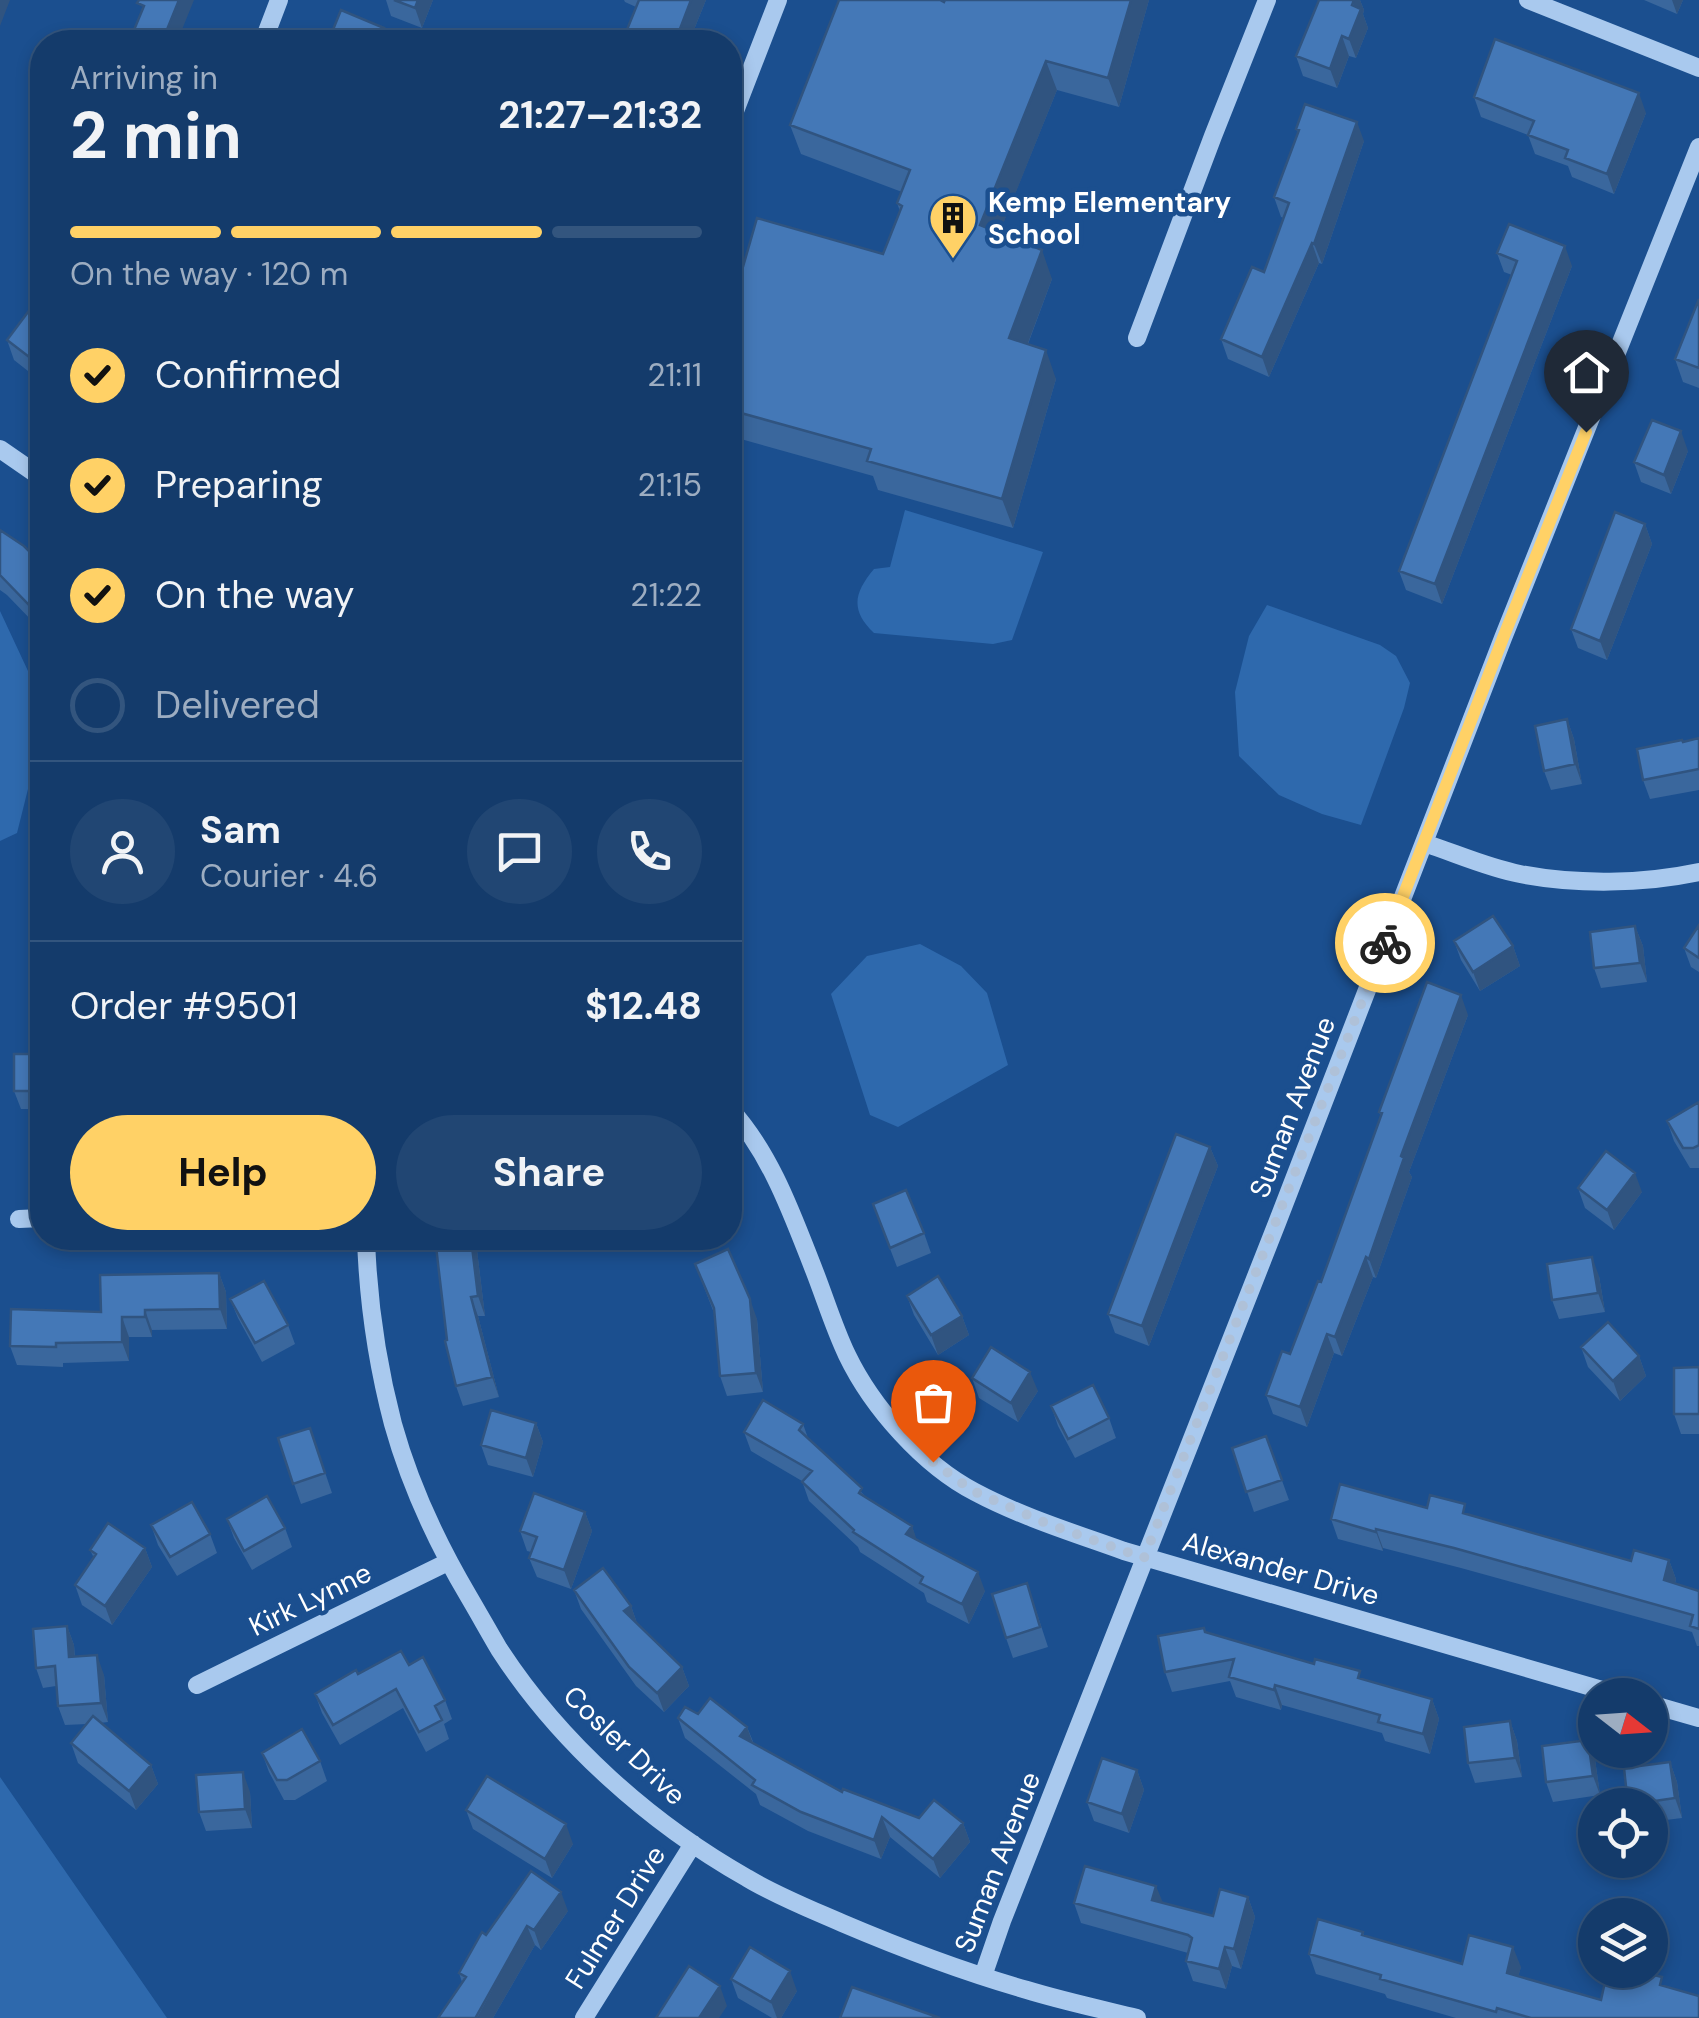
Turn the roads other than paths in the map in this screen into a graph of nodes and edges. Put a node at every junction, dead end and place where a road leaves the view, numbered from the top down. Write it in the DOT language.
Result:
graph roads {
  1 [pos="280,0"];
  2 [pos="778,0"];
  3 [pos="1267,0"];
  4 [pos="1528,0"];
  5 [pos="268,30"];
  6 [pos="1699,68"];
  7 [pos="742,93"];
  8 [pos="1699,147"];
  9 [pos="1138,338"];
  10 [pos="0,449"];
  11 [pos="30,470"];
  12 [pos="1424,843"];
  13 [pos="1699,872"];
  14 [pos="742,1125"];
  15 [pos="19,1218"];
  16 [pos="30,1218"];
  17 [pos="366,1250"];
  18 [pos="1144,1558"];
  19 [pos="448,1562"];
  20 [pos="1578,1683"];
  21 [pos="196,1685"];
  22 [pos="1668,1709"];
  23 [pos="1699,1718"];
  24 [pos="693,1844"];
  25 [pos="983,1976"];
  26 [pos="584,2018"];
  27 [pos="1137,2018"];
  1 -- 5 [label="street"];
  2 -- 7 [label="street"];
  3 -- 9 [label="street"];
  4 -- 6 [label="street"];
  8 -- 12 [label="street, Suman Avenue"];
  10 -- 11 [label="street"];
  12 -- 13 [label="street"];
  12 -- 18 [label="street, Suman Avenue"];
  14 -- 18 [label="street, Alexander Drive"];
  15 -- 16 [label="street"];
  17 -- 19 [label="street, Cosler Drive"];
  18 -- 20 [label="street, Alexander Drive"];
  18 -- 25 [label="street, Suman Avenue"];
  19 -- 21 [label="street, Kirk Lynne"];
  19 -- 24 [label="street, Cosler Drive"];
  22 -- 23 [label="street"];
  24 -- 25 [label="street, Cosler Drive"];
  24 -- 26 [label="street, Fulmer Drive"];
  25 -- 27 [label="street, Cosler Drive"];
}
